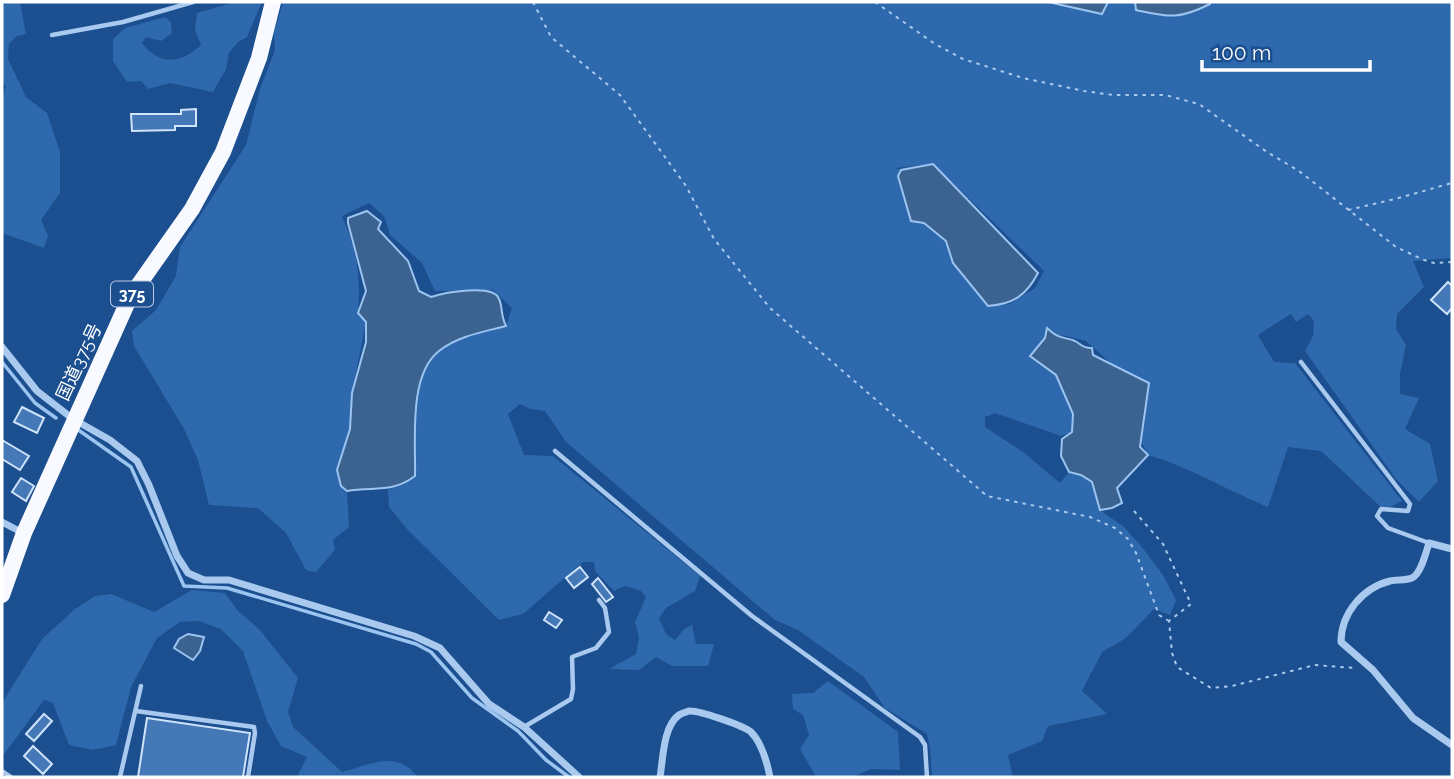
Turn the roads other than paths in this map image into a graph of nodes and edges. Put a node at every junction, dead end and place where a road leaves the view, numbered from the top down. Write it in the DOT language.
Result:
graph roads {
  1 [pos="193,2"];
  2 [pos="273,2"];
  3 [pos="52,35"];
  4 [pos="2,347"];
  5 [pos="1301,362"];
  6 [pos="74,419"];
  7 [pos="555,451"];
  8 [pos="2,522"];
  9 [pos="24,533"];
  10 [pos="1429,543"];
  11 [pos="1452,549"];
  12 [pos="2,595"];
  13 [pos="599,600"];
  14 [pos="141,686"];
  15 [pos="136,711"];
  16 [pos="524,727"];
  17 [pos="1452,745"];
  18 [pos="2,771"];
  19 [pos="11,777"];
  20 [pos="120,777"];
  21 [pos="248,777"];
  22 [pos="579,777"];
  23 [pos="660,777"];
  24 [pos="770,777"];
  25 [pos="927,777"];
  1 -- 3 [label="lane"];
  2 -- 6 [label="highway, 国道375号 / 375"];
  4 -- 6 [label="street"];
  5 -- 10 [label="lane"];
  6 -- 9 [label="highway, 国道375号 / 375"];
  6 -- 16 [label="street"];
  7 -- 25 [label="lane"];
  8 -- 9 [label="street"];
  9 -- 12 [label="highway, 国道375号 / 375"];
  10 -- 11 [label="street"];
  10 -- 17 [label="street"];
  13 -- 16 [label="lane"];
  14 -- 15 [label="lane"];
  15 -- 20 [label="lane"];
  15 -- 21 [label="lane"];
  16 -- 22 [label="street"];
  18 -- 19 [label="lane"];
  23 -- 24 [label="street"];
}
